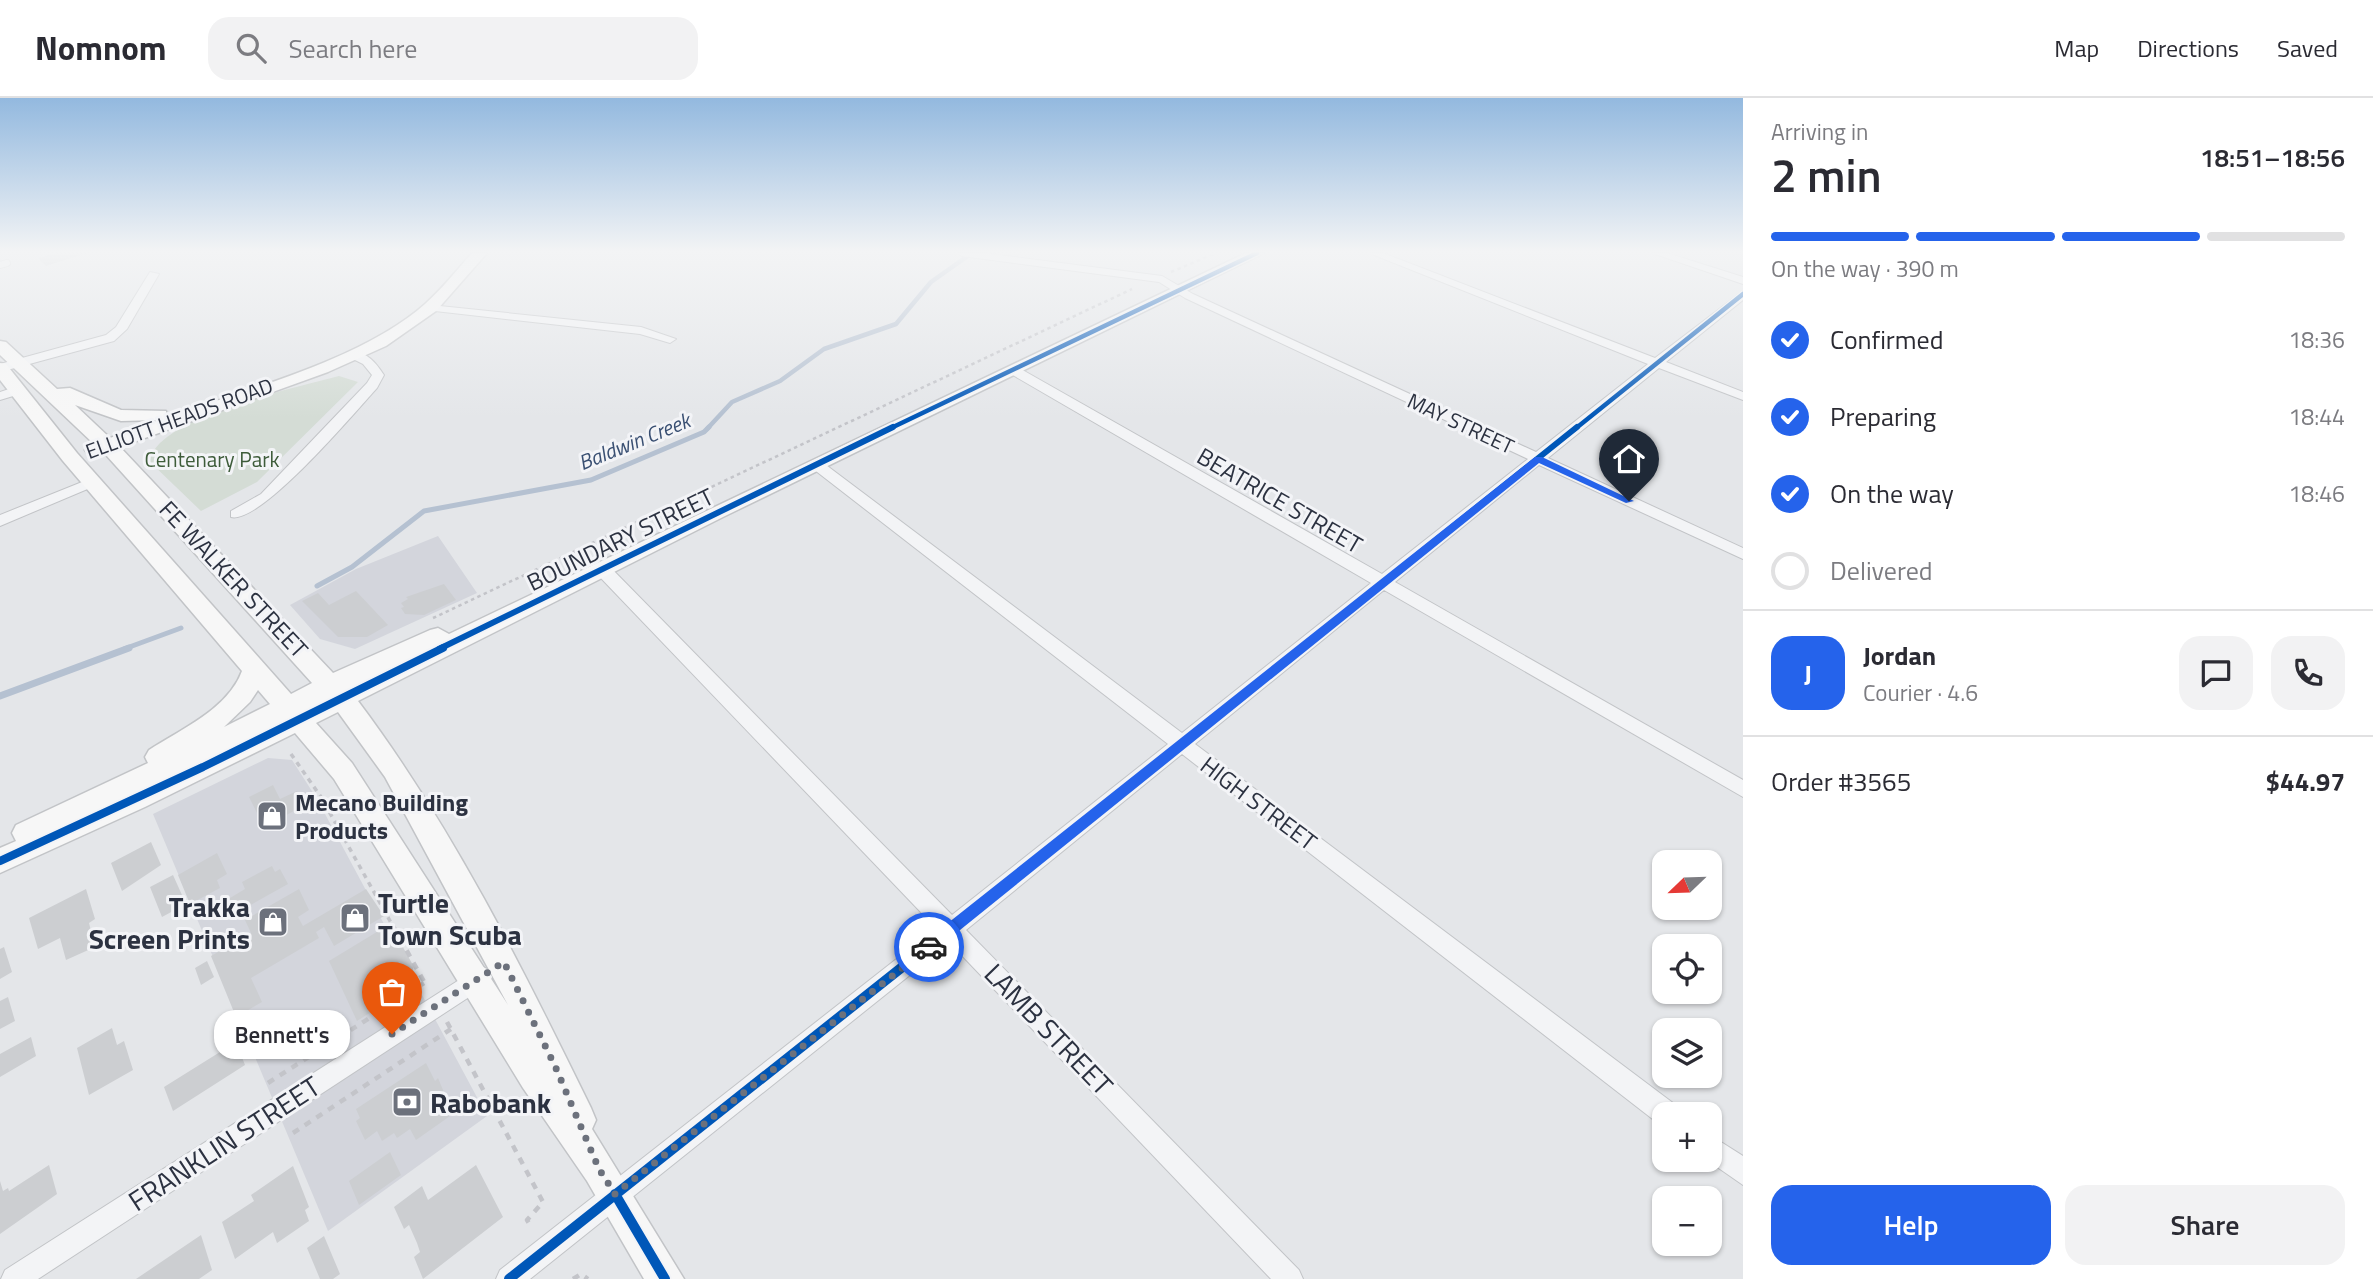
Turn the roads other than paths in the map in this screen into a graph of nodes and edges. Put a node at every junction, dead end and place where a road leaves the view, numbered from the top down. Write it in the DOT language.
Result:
graph roads {
  1 [pos="133,308"];
  2 [pos="430,308"];
  3 [pos="431,308"];
  4 [pos="1142,308"];
  5 [pos="1220,308"];
  6 [pos="1518,308"];
  7 [pos="1725,308"];
  8 [pos="670,339"];
  9 [pos="0,346"];
  10 [pos="355,355"];
  11 [pos="20,361"];
  12 [pos="1658,362"];
  13 [pos="0,368"];
  14 [pos="1015,371"];
  15 [pos="34,374"];
  16 [pos="288,379"];
  17 [pos="9,393"];
  18 [pos="1743,396"];
  19 [pos="215,404"];
  20 [pos="159,415"];
  21 [pos="103,442"];
  22 [pos="69,456"];
  23 [pos="1539,459"];
  24 [pos="817,465"];
  25 [pos="128,468"];
  26 [pos="92,482"];
  27 [pos="236,514"];
  28 [pos="0,521"];
  29 [pos="1743,554"];
  30 [pos="602,569"];
  31 [pos="1384,582"];
  32 [pos="255,667"];
  33 [pos="337,692"];
  34 [pos="295,714"];
  35 [pos="1182,745"];
  36 [pos="1743,789"];
  37 [pos="52,820"];
  38 [pos="0,845"];
  39 [pos="0,861"];
  40 [pos="952,928"];
  41 [pos="504,962"];
  42 [pos="477,980"];
  43 [pos="1652,1103"];
  44 [pos="1722,1156"];
  45 [pos="1743,1172"];
  46 [pos="607,1181"];
  47 [pos="14,1279"];
  48 [pos="509,1279"];
  49 [pos="665,1279"];
  50 [pos="1290,1279"];
  1 -- 11 [label="street"];
  2 -- 10 [label="street, ELLIOTT HEADS ROAD"];
  3 -- 8 [label="street"];
  4 -- 14 [label="street, BOUNDARY STREET"];
  5 -- 23 [label="street, MAY STREET"];
  6 -- 12 [label="street"];
  7 -- 12 [label="street"];
  9 -- 11 [label="street, FE WALKER STREET"];
  10 -- 16 [label="street, ELLIOTT HEADS ROAD"];
  10 -- 27 [label="street"];
  11 -- 13 [label="street"];
  11 -- 15 [label="street, FE WALKER STREET"];
  12 -- 18 [label="street"];
  12 -- 23 [label="street"];
  13 -- 17 [label="street, FE WALKER STREET"];
  14 -- 24 [label="street, BOUNDARY STREET"];
  14 -- 31 [label="street, BEATRICE STREET"];
  15 -- 20 [label="street"];
  15 -- 21 [label="street, FE WALKER STREET"];
  16 -- 19 [label="street, ELLIOTT HEADS ROAD"];
  16 -- 20 [label="street, ELLIOTT HEADS ROAD"];
  17 -- 22 [label="street, FE WALKER STREET"];
  19 -- 21 [label="street, ELLIOTT HEADS ROAD"];
  19 -- 25 [label="street"];
  20 -- 21 [label="street, ELLIOTT HEADS ROAD"];
  21 -- 22 [label="street, ELLIOTT HEADS ROAD"];
  21 -- 25 [label="street, FE WALKER STREET"];
  22 -- 26 [label="street, FE WALKER STREET"];
  23 -- 29 [label="street, MAY STREET"];
  23 -- 31 [label="street"];
  24 -- 30 [label="street, BOUNDARY STREET"];
  24 -- 35 [label="street, HIGH STREET"];
  25 -- 33 [label="street, FE WALKER STREET"];
  26 -- 28 [label="street"];
  26 -- 32 [label="street, FE WALKER STREET"];
  30 -- 33 [label="street, BOUNDARY STREET"];
  30 -- 40 [label="street, LAMB STREET"];
  31 -- 35 [label="street"];
  31 -- 36 [label="street, BEATRICE STREET"];
  32 -- 34 [label="street, FE WALKER STREET"];
  32 -- 37 [label="street"];
  33 -- 34 [label="street, BOUNDARY STREET"];
  33 -- 41 [label="street, FE WALKER STREET"];
  34 -- 37 [label="street, BOUNDARY STREET"];
  34 -- 39 [label="street, BOUNDARY STREET"];
  34 -- 42 [label="street, FE WALKER STREET"];
  35 -- 40 [label="street"];
  35 -- 43 [label="street, HIGH STREET"];
  37 -- 38 [label="street, BOUNDARY STREET"];
  40 -- 46 [label="street"];
  40 -- 50 [label="street, LAMB STREET"];
  41 -- 42 [label="street, FRANKLIN STREET"];
  41 -- 46 [label="street, FE WALKER STREET"];
  42 -- 46 [label="street, FE WALKER STREET"];
  42 -- 47 [label="street, FRANKLIN STREET"];
  44 -- 45 [label="street"];
  46 -- 48 [label="street"];
  46 -- 49 [label="street"];
}
